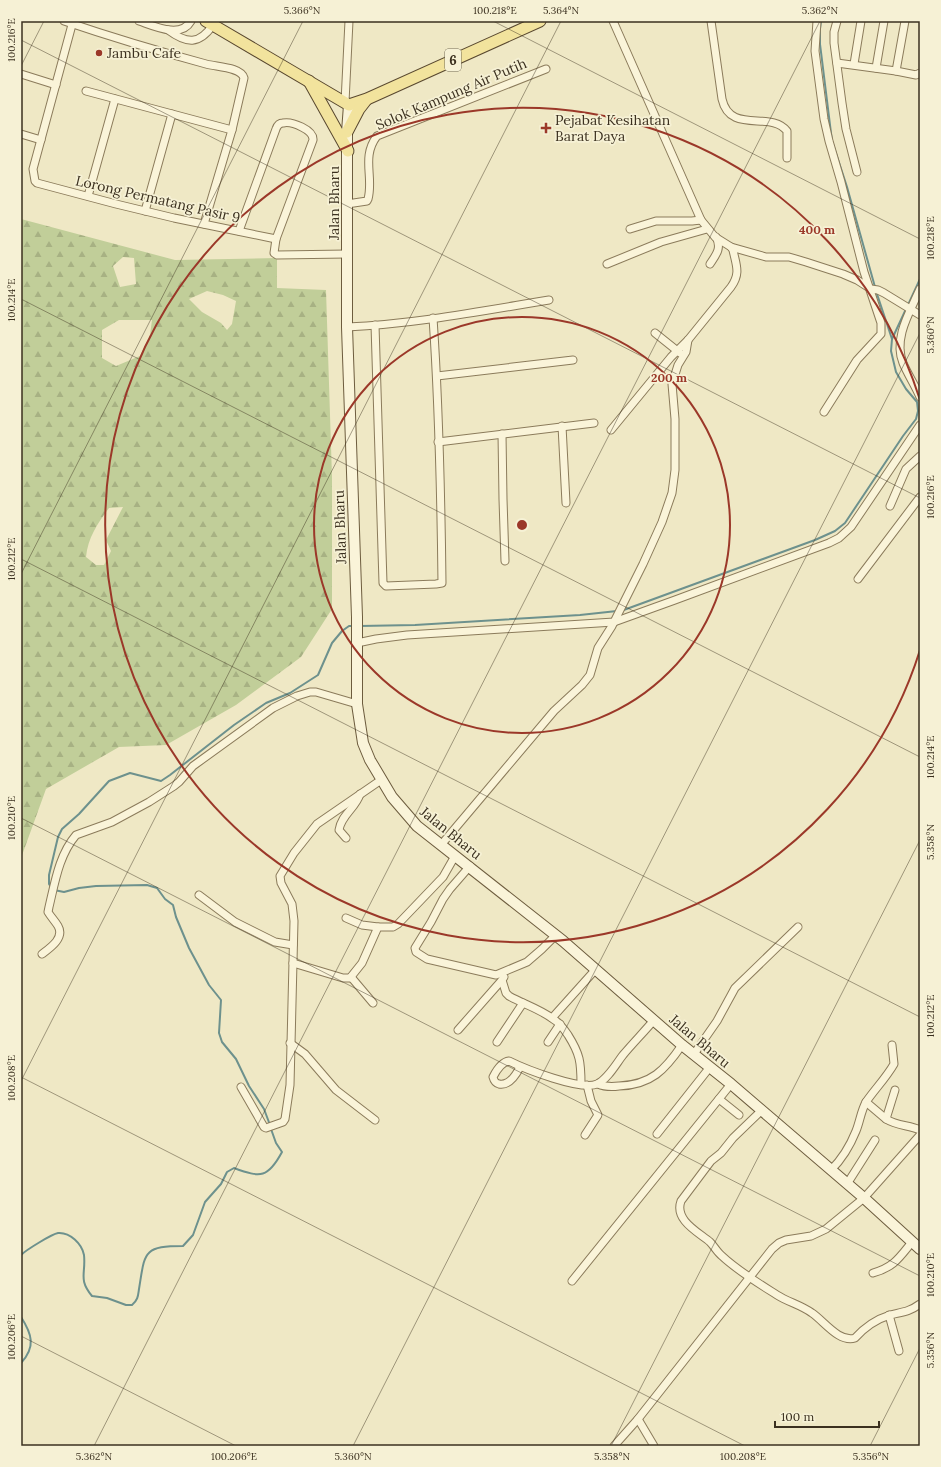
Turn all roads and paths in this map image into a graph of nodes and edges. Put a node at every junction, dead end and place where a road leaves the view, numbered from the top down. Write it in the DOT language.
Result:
graph roads {
  1 [pos="64,21"];
  2 [pos="139,21"];
  3 [pos="191,21"];
  4 [pos="348,21"];
  5 [pos="540,21"];
  6 [pos="613,21"];
  7 [pos="711,21"];
  8 [pos="817,21"];
  9 [pos="837,21"];
  10 [pos="861,21"];
  11 [pos="884,21"];
  12 [pos="905,21"];
  13 [pos="73,22"];
  14 [pos="210,23"];
  15 [pos="168,30"];
  16 [pos="837,62"];
  17 [pos="854,64"];
  18 [pos="876,68"];
  19 [pos="546,69"];
  20 [pos="896,71"];
  21 [pos="920,73"];
  22 [pos="21,74"];
  23 [pos="309,81"];
  24 [pos="56,85"];
  25 [pos="86,91"];
  26 [pos="115,99"];
  27 [pos="367,99"];
  28 [pos="347,103"];
  29 [pos="172,114"];
  30 [pos="232,130"];
  31 [pos="347,132"];
  32 [pos="21,134"];
  33 [pos="41,140"];
  34 [pos="348,151"];
  35 [pos="787,158"];
  36 [pos="857,172"];
  37 [pos="88,196"];
  38 [pos="348,204"];
  39 [pos="145,212"];
  40 [pos="701,220"];
  41 [pos="204,224"];
  42 [pos="630,229"];
  43 [pos="707,229"];
  44 [pos="239,231"];
  45 [pos="715,237"];
  46 [pos="276,239"];
  47 [pos="731,247"];
  48 [pos="347,254"];
  49 [pos="607,264"];
  50 [pos="710,264"];
  51 [pos="920,289"];
  52 [pos="874,290"];
  53 [pos="549,300"];
  54 [pos="908,308"];
  55 [pos="920,315"];
  56 [pos="433,318"];
  57 [pos="375,325"];
  58 [pos="347,327"];
  59 [pos="655,333"];
  60 [pos="688,340"];
  61 [pos="677,351"];
  62 [pos="683,356"];
  63 [pos="573,360"];
  64 [pos="437,376"];
  65 [pos="920,397"];
  66 [pos="824,412"];
  67 [pos="594,422"];
  68 [pos="920,425"];
  69 [pos="562,426"];
  70 [pos="612,430"];
  71 [pos="502,434"];
  72 [pos="438,442"];
  73 [pos="920,456"];
  74 [pos="920,497"];
  75 [pos="566,503"];
  76 [pos="890,506"];
  77 [pos="506,561"];
  78 [pos="858,579"];
  79 [pos="616,618"];
  80 [pos="357,643"];
  81 [pos="357,704"];
  82 [pos="381,780"];
  83 [pos="360,794"];
  84 [pos="346,838"];
  85 [pos="441,845"];
  86 [pos="455,856"];
  87 [pos="470,866"];
  88 [pos="199,895"];
  89 [pos="346,918"];
  90 [pos="378,927"];
  91 [pos="798,927"];
  92 [pos="556,935"];
  93 [pos="293,945"];
  94 [pos="42,954"];
  95 [pos="293,963"];
  96 [pos="596,969"];
  97 [pos="506,971"];
  98 [pos="351,977"];
  99 [pos="502,980"];
  100 [pos="373,1002"];
  101 [pos="523,1003"];
  102 [pos="552,1018"];
  103 [pos="654,1020"];
  104 [pos="560,1024"];
  105 [pos="458,1030"];
  106 [pos="497,1042"];
  107 [pos="548,1042"];
  108 [pos="290,1043"];
  109 [pos="682,1045"];
  110 [pos="892,1045"];
  111 [pos="694,1054"];
  112 [pos="520,1067"];
  113 [pos="710,1068"];
  114 [pos="584,1084"];
  115 [pos="598,1084"];
  116 [pos="731,1084"];
  117 [pos="241,1087"];
  118 [pos="895,1090"];
  119 [pos="719,1099"];
  120 [pos="866,1102"];
  121 [pos="762,1111"];
  122 [pos="739,1115"];
  123 [pos="886,1119"];
  124 [pos="375,1120"];
  125 [pos="920,1130"];
  126 [pos="657,1134"];
  127 [pos="920,1134"];
  128 [pos="585,1135"];
  129 [pos="875,1140"];
  130 [pos="831,1170"];
  131 [pos="847,1184"];
  132 [pos="864,1198"];
  133 [pos="916,1245"];
  134 [pos="873,1273"];
  135 [pos="749,1277"];
  136 [pos="572,1281"];
  137 [pos="920,1303"];
  138 [pos="889,1315"];
  139 [pos="899,1351"];
  140 [pos="638,1419"];
  141 [pos="614,1446"];
  142 [pos="654,1446"];
  1 -- 13 [label="street"];
  2 -- 15 [label="street"];
  3 -- 15 [label="street"];
  4 -- 28 [label="street"];
  5 -- 27 [label="main road, 6"];
  6 -- 40 [label="street"];
  7 -- 35 [label="street"];
  8 -- 52 [label="street"];
  9 -- 16 [label="street"];
  10 -- 17 [label="street"];
  11 -- 18 [label="street"];
  12 -- 20 [label="street"];
  13 -- 24 [label="street"];
  13 -- 30 [label="street"];
  14 -- 15 [label="street"];
  14 -- 23 [label="main road"];
  16 -- 17 [label="street"];
  16 -- 36 [label="street"];
  17 -- 18 [label="street"];
  18 -- 20 [label="street"];
  19 -- 38 [label="street, Solok Kampung Air Putih"];
  20 -- 21 [label="street"];
  22 -- 24 [label="street"];
  23 -- 28 [label="main road"];
  23 -- 34 [label="main road"];
  24 -- 33 [label="street"];
  25 -- 26 [label="street"];
  26 -- 29 [label="street"];
  26 -- 37 [label="street"];
  27 -- 28 [label="main road, 6"];
  27 -- 31 [label="main road"];
  28 -- 31 [label="main road, Jalan Bharu"];
  29 -- 30 [label="street"];
  29 -- 39 [label="street"];
  30 -- 41 [label="street"];
  31 -- 34 [label="main road, Jalan Bharu"];
  32 -- 33 [label="street"];
  33 -- 37 [label="street, Lorong Permatang Pasir 9"];
  34 -- 38 [label="main road, Jalan Bharu"];
  37 -- 39 [label="street, Lorong Permatang Pasir 9"];
  38 -- 48 [label="main road, Jalan Bharu"];
  39 -- 41 [label="street, Lorong Permatang Pasir 9"];
  40 -- 42 [label="street"];
  40 -- 43 [label="street"];
  41 -- 44 [label="street, Lorong Permatang Pasir 9"];
  43 -- 45 [label="street"];
  43 -- 49 [label="street"];
  44 -- 46 [label="street, Lorong Permatang Pasir 9"];
  44 -- 46 [label="street"];
  45 -- 47 [label="street"];
  45 -- 50 [label="street"];
  46 -- 48 [label="street"];
  47 -- 52 [label="street"];
  47 -- 60 [label="street"];
  48 -- 58 [label="main road, Jalan Bharu"];
  51 -- 54 [label="street"];
  52 -- 54 [label="street"];
  52 -- 66 [label="street"];
  53 -- 56 [label="street"];
  54 -- 55 [label="street"];
  54 -- 65 [label="street"];
  56 -- 57 [label="street"];
  56 -- 64 [label="street"];
  57 -- 58 [label="street"];
  57 -- 72 [label="street"];
  58 -- 80 [label="main road, Jalan Bharu"];
  59 -- 61 [label="street"];
  60 -- 61 [label="street"];
  60 -- 62 [label="street"];
  61 -- 62 [label="street"];
  61 -- 70 [label="street"];
  62 -- 79 [label="street"];
  63 -- 64 [label="street"];
  64 -- 72 [label="street"];
  67 -- 69 [label="street"];
  68 -- 79 [label="street"];
  69 -- 71 [label="street"];
  69 -- 75 [label="street"];
  71 -- 72 [label="street"];
  71 -- 77 [label="street"];
  73 -- 76 [label="street"];
  74 -- 78 [label="street"];
  79 -- 80 [label="street"];
  79 -- 85 [label="street"];
  80 -- 81 [label="main road, Jalan Bharu"];
  81 -- 82 [label="main road, Jalan Bharu"];
  81 -- 94 [label="street"];
  82 -- 83 [label="street"];
  82 -- 85 [label="main road, Jalan Bharu"];
  83 -- 84 [label="street"];
  83 -- 93 [label="street"];
  85 -- 86 [label="main road, Jalan Bharu"];
  86 -- 87 [label="main road, Jalan Bharu"];
  86 -- 90 [label="street"];
  87 -- 92 [label="main road, Jalan Bharu"];
  87 -- 97 [label="street"];
  88 -- 93 [label="street"];
  89 -- 90 [label="street"];
  90 -- 98 [label="street"];
  91 -- 111 [label="street"];
  92 -- 96 [label="main road, Jalan Bharu"];
  92 -- 97 [label="street"];
  93 -- 95 [label="street"];
  95 -- 98 [label="street"];
  95 -- 108 [label="street"];
  96 -- 102 [label="street"];
  96 -- 103 [label="main road, Jalan Bharu"];
  97 -- 99 [label="street"];
  98 -- 100 [label="street"];
  99 -- 101 [label="street"];
  99 -- 105 [label="street"];
  101 -- 102 [label="street"];
  101 -- 106 [label="street"];
  102 -- 104 [label="street"];
  103 -- 109 [label="main road, Jalan Bharu"];
  103 -- 115 [label="street"];
  104 -- 107 [label="street"];
  104 -- 114 [label="street"];
  108 -- 117 [label="street"];
  108 -- 124 [label="street"];
  109 -- 111 [label="main road, Jalan Bharu"];
  109 -- 115 [label="street"];
  110 -- 120 [label="street"];
  111 -- 113 [label="main road, Jalan Bharu"];
  112 -- 114 [label="street"];
  113 -- 116 [label="main road, Jalan Bharu"];
  113 -- 126 [label="street"];
  114 -- 115 [label="street"];
  114 -- 128 [label="street"];
  116 -- 119 [label="street"];
  116 -- 121 [label="main road, Jalan Bharu"];
  118 -- 123 [label="street"];
  119 -- 122 [label="street"];
  119 -- 136 [label="street"];
  120 -- 123 [label="street"];
  120 -- 130 [label="street"];
  121 -- 130 [label="main road, Jalan Bharu"];
  121 -- 135 [label="street"];
  123 -- 125 [label="street"];
  127 -- 132 [label="street"];
  129 -- 131 [label="street"];
  130 -- 131 [label="main road, Jalan Bharu"];
  131 -- 132 [label="main road, Jalan Bharu"];
  132 -- 133 [label="main road, Jalan Bharu"];
  132 -- 135 [label="street"];
  133 -- 134 [label="street"];
  135 -- 138 [label="street"];
  135 -- 140 [label="street"];
  137 -- 138 [label="street"];
  138 -- 139 [label="street"];
  140 -- 141 [label="street"];
  140 -- 142 [label="street"];
}
